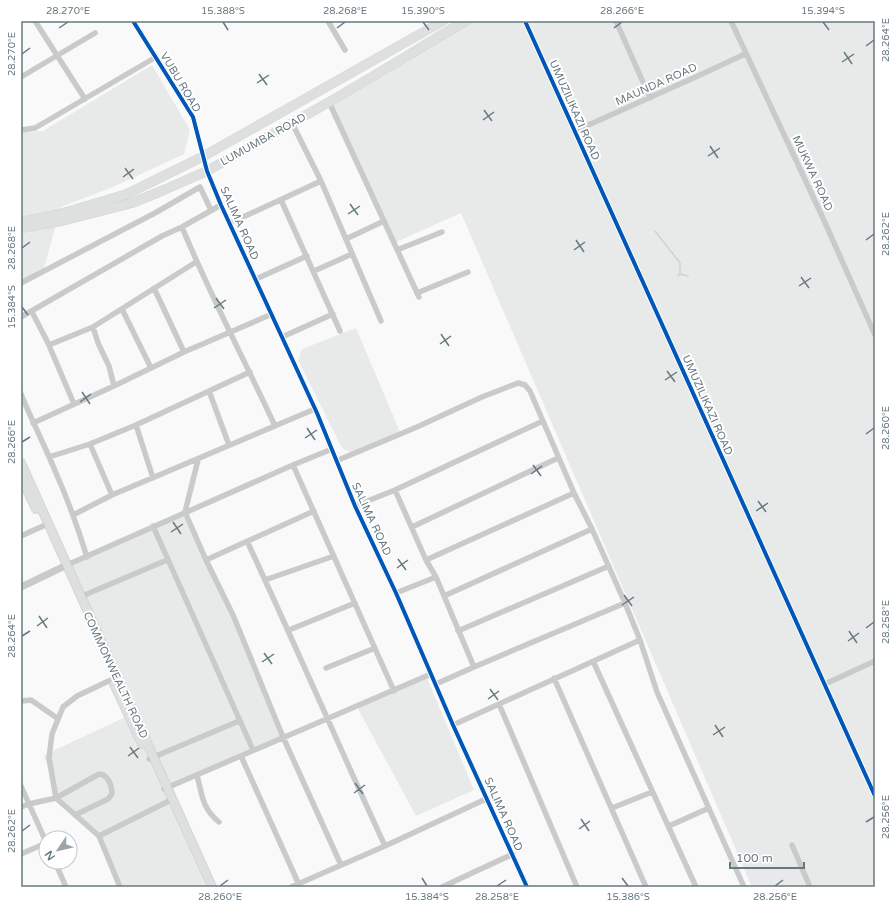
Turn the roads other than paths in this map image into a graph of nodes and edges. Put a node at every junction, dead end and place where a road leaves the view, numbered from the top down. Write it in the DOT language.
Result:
graph roads {
  1 [pos="35,21"];
  2 [pos="133,21"];
  3 [pos="328,21"];
  4 [pos="443,21"];
  5 [pos="466,21"];
  6 [pos="525,21"];
  7 [pos="616,21"];
  8 [pos="731,21"];
  9 [pos="94,33"];
  10 [pos="345,50"];
  11 [pos="745,54"];
  12 [pos="56,55"];
  13 [pos="156,57"];
  14 [pos="21,77"];
  15 [pos="650,98"];
  16 [pos="85,100"];
  17 [pos="329,102"];
  18 [pos="292,123"];
  19 [pos="21,130"];
  20 [pos="574,131"];
  21 [pos="204,156"];
  22 [pos="207,171"];
  23 [pos="320,181"];
  24 [pos="281,200"];
  25 [pos="221,205"];
  26 [pos="211,210"];
  27 [pos="384,221"];
  28 [pos="21,222"];
  29 [pos="230,224"];
  30 [pos="182,227"];
  31 [pos="21,228"];
  32 [pos="442,232"];
  33 [pos="346,239"];
  34 [pos="397,250"];
  35 [pos="352,254"];
  36 [pos="307,256"];
  37 [pos="196,262"];
  38 [pos="314,271"];
  39 [pos="468,272"];
  40 [pos="256,279"];
  41 [pos="21,283"];
  42 [pos="154,288"];
  43 [pos="122,309"];
  44 [pos="32,312"];
  45 [pos="272,314"];
  46 [pos="333,314"];
  47 [pos="21,317"];
  48 [pos="381,321"];
  49 [pos="93,327"];
  50 [pos="340,331"];
  51 [pos="230,332"];
  52 [pos="875,335"];
  53 [pos="282,337"];
  54 [pos="49,345"];
  55 [pos="184,352"];
  56 [pos="151,368"];
  57 [pos="250,372"];
  58 [pos="114,386"];
  59 [pos="209,391"];
  60 [pos="21,394"];
  61 [pos="74,404"];
  62 [pos="315,409"];
  63 [pos="543,421"];
  64 [pos="33,423"];
  65 [pos="136,425"];
  66 [pos="275,426"];
  67 [pos="90,444"];
  68 [pos="229,445"];
  69 [pos="332,449"];
  70 [pos="48,457"];
  71 [pos="558,458"];
  72 [pos="198,460"];
  73 [pos="336,461"];
  74 [pos="21,463"];
  75 [pos="293,465"];
  76 [pos="21,477"];
  77 [pos="153,478"];
  78 [pos="395,490"];
  79 [pos="574,493"];
  80 [pos="112,495"];
  81 [pos="355,506"];
  82 [pos="314,511"];
  83 [pos="185,512"];
  84 [pos="73,515"];
  85 [pos="43,526"];
  86 [pos="152,526"];
  87 [pos="412,527"];
  88 [pos="592,529"];
  89 [pos="21,536"];
  90 [pos="246,541"];
  91 [pos="87,556"];
  92 [pos="334,556"];
  93 [pos="167,560"];
  94 [pos="206,560"];
  95 [pos="426,560"];
  96 [pos="64,566"];
  97 [pos="609,566"];
  98 [pos="436,577"];
  99 [pos="265,580"];
  100 [pos="21,588"];
  101 [pos="396,592"];
  102 [pos="444,596"];
  103 [pos="80,597"];
  104 [pos="355,603"];
  105 [pos="626,603"];
  106 [pos="289,630"];
  107 [pos="458,632"];
  108 [pos="640,640"];
  109 [pos="375,648"];
  110 [pos="593,661"];
  111 [pos="875,662"];
  112 [pos="474,667"];
  113 [pos="326,668"];
  114 [pos="431,674"];
  115 [pos="114,678"];
  116 [pos="554,678"];
  117 [pos="436,684"];
  118 [pos="825,684"];
  119 [pos="394,691"];
  120 [pos="21,700"];
  121 [pos="499,704"];
  122 [pos="57,718"];
  123 [pos="326,718"];
  124 [pos="239,721"];
  125 [pos="453,725"];
  126 [pos="284,737"];
  127 [pos="253,750"];
  128 [pos="241,756"];
  129 [pos="151,758"];
  130 [pos="197,775"];
  131 [pos="21,786"];
  132 [pos="166,788"];
  133 [pos="652,792"];
  134 [pos="875,796"];
  135 [pos="56,798"];
  136 [pos="488,798"];
  137 [pos="169,801"];
  138 [pos="29,804"];
  139 [pos="21,807"];
  140 [pos="612,808"];
  141 [pos="709,808"];
  142 [pos="75,815"];
  143 [pos="219,822"];
  144 [pos="669,826"];
  145 [pos="40,830"];
  146 [pos="99,836"];
  147 [pos="792,845"];
  148 [pos="385,846"];
  149 [pos="38,847"];
  150 [pos="21,854"];
  151 [pos="513,854"];
  152 [pos="341,865"];
  153 [pos="59,870"];
  154 [pos="299,885"];
  155 [pos="66,887"];
  156 [pos="120,887"];
  157 [pos="207,887"];
  158 [pos="212,887"];
  159 [pos="291,887"];
  160 [pos="442,887"];
  161 [pos="527,887"];
  162 [pos="578,887"];
  163 [pos="646,887"];
  164 [pos="696,887"];
  165 [pos="744,887"];
  166 [pos="810,887"];
  1 -- 12 [label="street"];
  2 -- 13 [label="street, VUBU ROAD"];
  3 -- 10 [label="street"];
  4 -- 21 [label="main road, LUMUMBA ROAD"];
  5 -- 17 [label="main road, LUMUMBA ROAD"];
  6 -- 20 [label="street, UMUZILIKAZI ROAD"];
  7 -- 15 [label="street"];
  8 -- 11 [label="street, MUKWA ROAD"];
  9 -- 12 [label="street"];
  11 -- 15 [label="street, MAUNDA ROAD"];
  11 -- 52 [label="street, MUKWA ROAD"];
  12 -- 14 [label="street"];
  12 -- 16 [label="street"];
  13 -- 16 [label="street"];
  13 -- 21 [label="street, VUBU ROAD"];
  15 -- 20 [label="street, MAUNDA ROAD"];
  16 -- 19 [label="street"];
  17 -- 18 [label="main road, LUMUMBA ROAD"];
  17 -- 27 [label="street"];
  18 -- 22 [label="main road, LUMUMBA ROAD"];
  18 -- 23 [label="street"];
  20 -- 118 [label="street, UMUZILIKAZI ROAD"];
  21 -- 22 [label="street, SALIMA ROAD"];
  21 -- 28 [label="main road, LUMUMBA ROAD"];
  22 -- 25 [label="street, SALIMA ROAD"];
  22 -- 31 [label="main road, LUMUMBA ROAD"];
  23 -- 24 [label="street"];
  23 -- 33 [label="street"];
  24 -- 29 [label="street"];
  24 -- 36 [label="street"];
  25 -- 26 [label="street"];
  25 -- 29 [label="street, SALIMA ROAD"];
  26 -- 30 [label="street"];
  26 -- 41 [label="street"];
  27 -- 33 [label="street"];
  27 -- 34 [label="street"];
  29 -- 40 [label="street, SALIMA ROAD"];
  30 -- 37 [label="street"];
  30 -- 44 [label="street"];
  32 -- 34 [label="street"];
  33 -- 35 [label="street"];
  34 -- 39 [label="street"];
  35 -- 38 [label="street"];
  35 -- 48 [label="street"];
  36 -- 38 [label="street"];
  36 -- 40 [label="street"];
  37 -- 42 [label="street"];
  37 -- 51 [label="street"];
  38 -- 46 [label="street"];
  40 -- 45 [label="street, SALIMA ROAD"];
  42 -- 43 [label="street"];
  42 -- 55 [label="street"];
  43 -- 49 [label="street"];
  43 -- 56 [label="street"];
  44 -- 47 [label="street"];
  44 -- 54 [label="street"];
  45 -- 51 [label="street"];
  45 -- 53 [label="street, SALIMA ROAD"];
  46 -- 50 [label="street"];
  46 -- 53 [label="street"];
  49 -- 54 [label="street"];
  49 -- 58 [label="street"];
  51 -- 55 [label="street"];
  51 -- 57 [label="street"];
  53 -- 62 [label="street, SALIMA ROAD"];
  54 -- 61 [label="street"];
  55 -- 56 [label="street"];
  56 -- 58 [label="street"];
  57 -- 59 [label="street"];
  57 -- 66 [label="street"];
  58 -- 61 [label="street"];
  59 -- 65 [label="street"];
  59 -- 68 [label="street"];
  60 -- 64 [label="street"];
  61 -- 64 [label="street"];
  62 -- 66 [label="street"];
  62 -- 69 [label="street, SALIMA ROAD"];
  63 -- 71 [label="street"];
  63 -- 73 [label="street"];
  63 -- 78 [label="street"];
  64 -- 70 [label="street"];
  65 -- 67 [label="street"];
  65 -- 77 [label="street"];
  66 -- 68 [label="street"];
  67 -- 70 [label="street"];
  67 -- 80 [label="street"];
  68 -- 72 [label="street"];
  69 -- 73 [label="street, SALIMA ROAD"];
  69 -- 75 [label="street"];
  70 -- 84 [label="street"];
  71 -- 79 [label="street"];
  71 -- 87 [label="street"];
  72 -- 77 [label="street"];
  72 -- 83 [label="street"];
  73 -- 81 [label="street, SALIMA ROAD"];
  74 -- 96 [label="main road, COMMONWEALTH ROAD"];
  75 -- 82 [label="street"];
  75 -- 83 [label="street"];
  76 -- 85 [label="main road, COMMONWEALTH ROAD"];
  77 -- 80 [label="street"];
  78 -- 81 [label="street"];
  78 -- 87 [label="street"];
  79 -- 88 [label="street"];
  79 -- 95 [label="street"];
  80 -- 84 [label="street"];
  81 -- 101 [label="street, SALIMA ROAD"];
  82 -- 90 [label="street"];
  82 -- 92 [label="street"];
  83 -- 86 [label="street"];
  83 -- 94 [label="street"];
  84 -- 91 [label="street"];
  85 -- 89 [label="street"];
  85 -- 96 [label="main road, COMMONWEALTH ROAD"];
  86 -- 91 [label="street"];
  86 -- 93 [label="street"];
  87 -- 95 [label="street"];
  88 -- 97 [label="street"];
  88 -- 102 [label="street"];
  90 -- 94 [label="street"];
  90 -- 99 [label="street"];
  91 -- 96 [label="street"];
  92 -- 99 [label="street"];
  92 -- 104 [label="street"];
  93 -- 103 [label="street"];
  93 -- 124 [label="street"];
  94 -- 126 [label="street"];
  95 -- 98 [label="street"];
  96 -- 100 [label="street"];
  96 -- 103 [label="main road, COMMONWEALTH ROAD"];
  96 -- 115 [label="main road, COMMONWEALTH ROAD"];
  97 -- 105 [label="street"];
  97 -- 107 [label="street"];
  98 -- 101 [label="street"];
  98 -- 102 [label="street"];
  99 -- 106 [label="street"];
  101 -- 114 [label="street, SALIMA ROAD"];
  102 -- 107 [label="street"];
  103 -- 115 [label="main road, COMMONWEALTH ROAD"];
  104 -- 106 [label="street"];
  104 -- 109 [label="street"];
  105 -- 108 [label="street"];
  105 -- 112 [label="street"];
  106 -- 123 [label="street"];
  107 -- 112 [label="street"];
  108 -- 110 [label="street"];
  108 -- 141 [label="street"];
  109 -- 113 [label="street"];
  109 -- 119 [label="street"];
  110 -- 116 [label="street"];
  110 -- 133 [label="street"];
  111 -- 118 [label="street"];
  112 -- 117 [label="street"];
  114 -- 117 [label="street, SALIMA ROAD"];
  114 -- 119 [label="street"];
  115 -- 122 [label="street"];
  115 -- 129 [label="main road, COMMONWEALTH ROAD"];
  116 -- 121 [label="street"];
  116 -- 140 [label="street"];
  117 -- 125 [label="street, SALIMA ROAD"];
  118 -- 134 [label="street, UMUZILIKAZI ROAD"];
  119 -- 123 [label="street"];
  120 -- 122 [label="street"];
  121 -- 125 [label="street"];
  121 -- 162 [label="street"];
  122 -- 135 [label="street"];
  123 -- 126 [label="street"];
  123 -- 148 [label="street"];
  124 -- 127 [label="street"];
  124 -- 129 [label="street"];
  125 -- 136 [label="street, SALIMA ROAD"];
  126 -- 127 [label="street"];
  126 -- 152 [label="street"];
  127 -- 128 [label="street"];
  128 -- 130 [label="street"];
  128 -- 154 [label="street"];
  129 -- 132 [label="main road, COMMONWEALTH ROAD"];
  130 -- 132 [label="street"];
  130 -- 143 [label="street"];
  131 -- 138 [label="street"];
  132 -- 137 [label="main road, COMMONWEALTH ROAD"];
  132 -- 158 [label="main road, COMMONWEALTH ROAD"];
  133 -- 140 [label="street"];
  133 -- 144 [label="street"];
  135 -- 138 [label="street"];
  135 -- 142 [label="street"];
  135 -- 142 [label="street"];
  136 -- 148 [label="street"];
  136 -- 151 [label="street, SALIMA ROAD"];
  137 -- 146 [label="street"];
  137 -- 157 [label="main road, COMMONWEALTH ROAD"];
  138 -- 139 [label="street"];
  138 -- 145 [label="street"];
  140 -- 163 [label="street"];
  141 -- 144 [label="street"];
  141 -- 165 [label="street"];
  142 -- 146 [label="street"];
  144 -- 164 [label="street"];
  146 -- 156 [label="street"];
  147 -- 166 [label="street"];
  148 -- 152 [label="street"];
  149 -- 150 [label="street"];
  151 -- 160 [label="street"];
  151 -- 161 [label="street, SALIMA ROAD"];
  152 -- 154 [label="street"];
  153 -- 155 [label="street"];
  154 -- 159 [label="street"];
}
